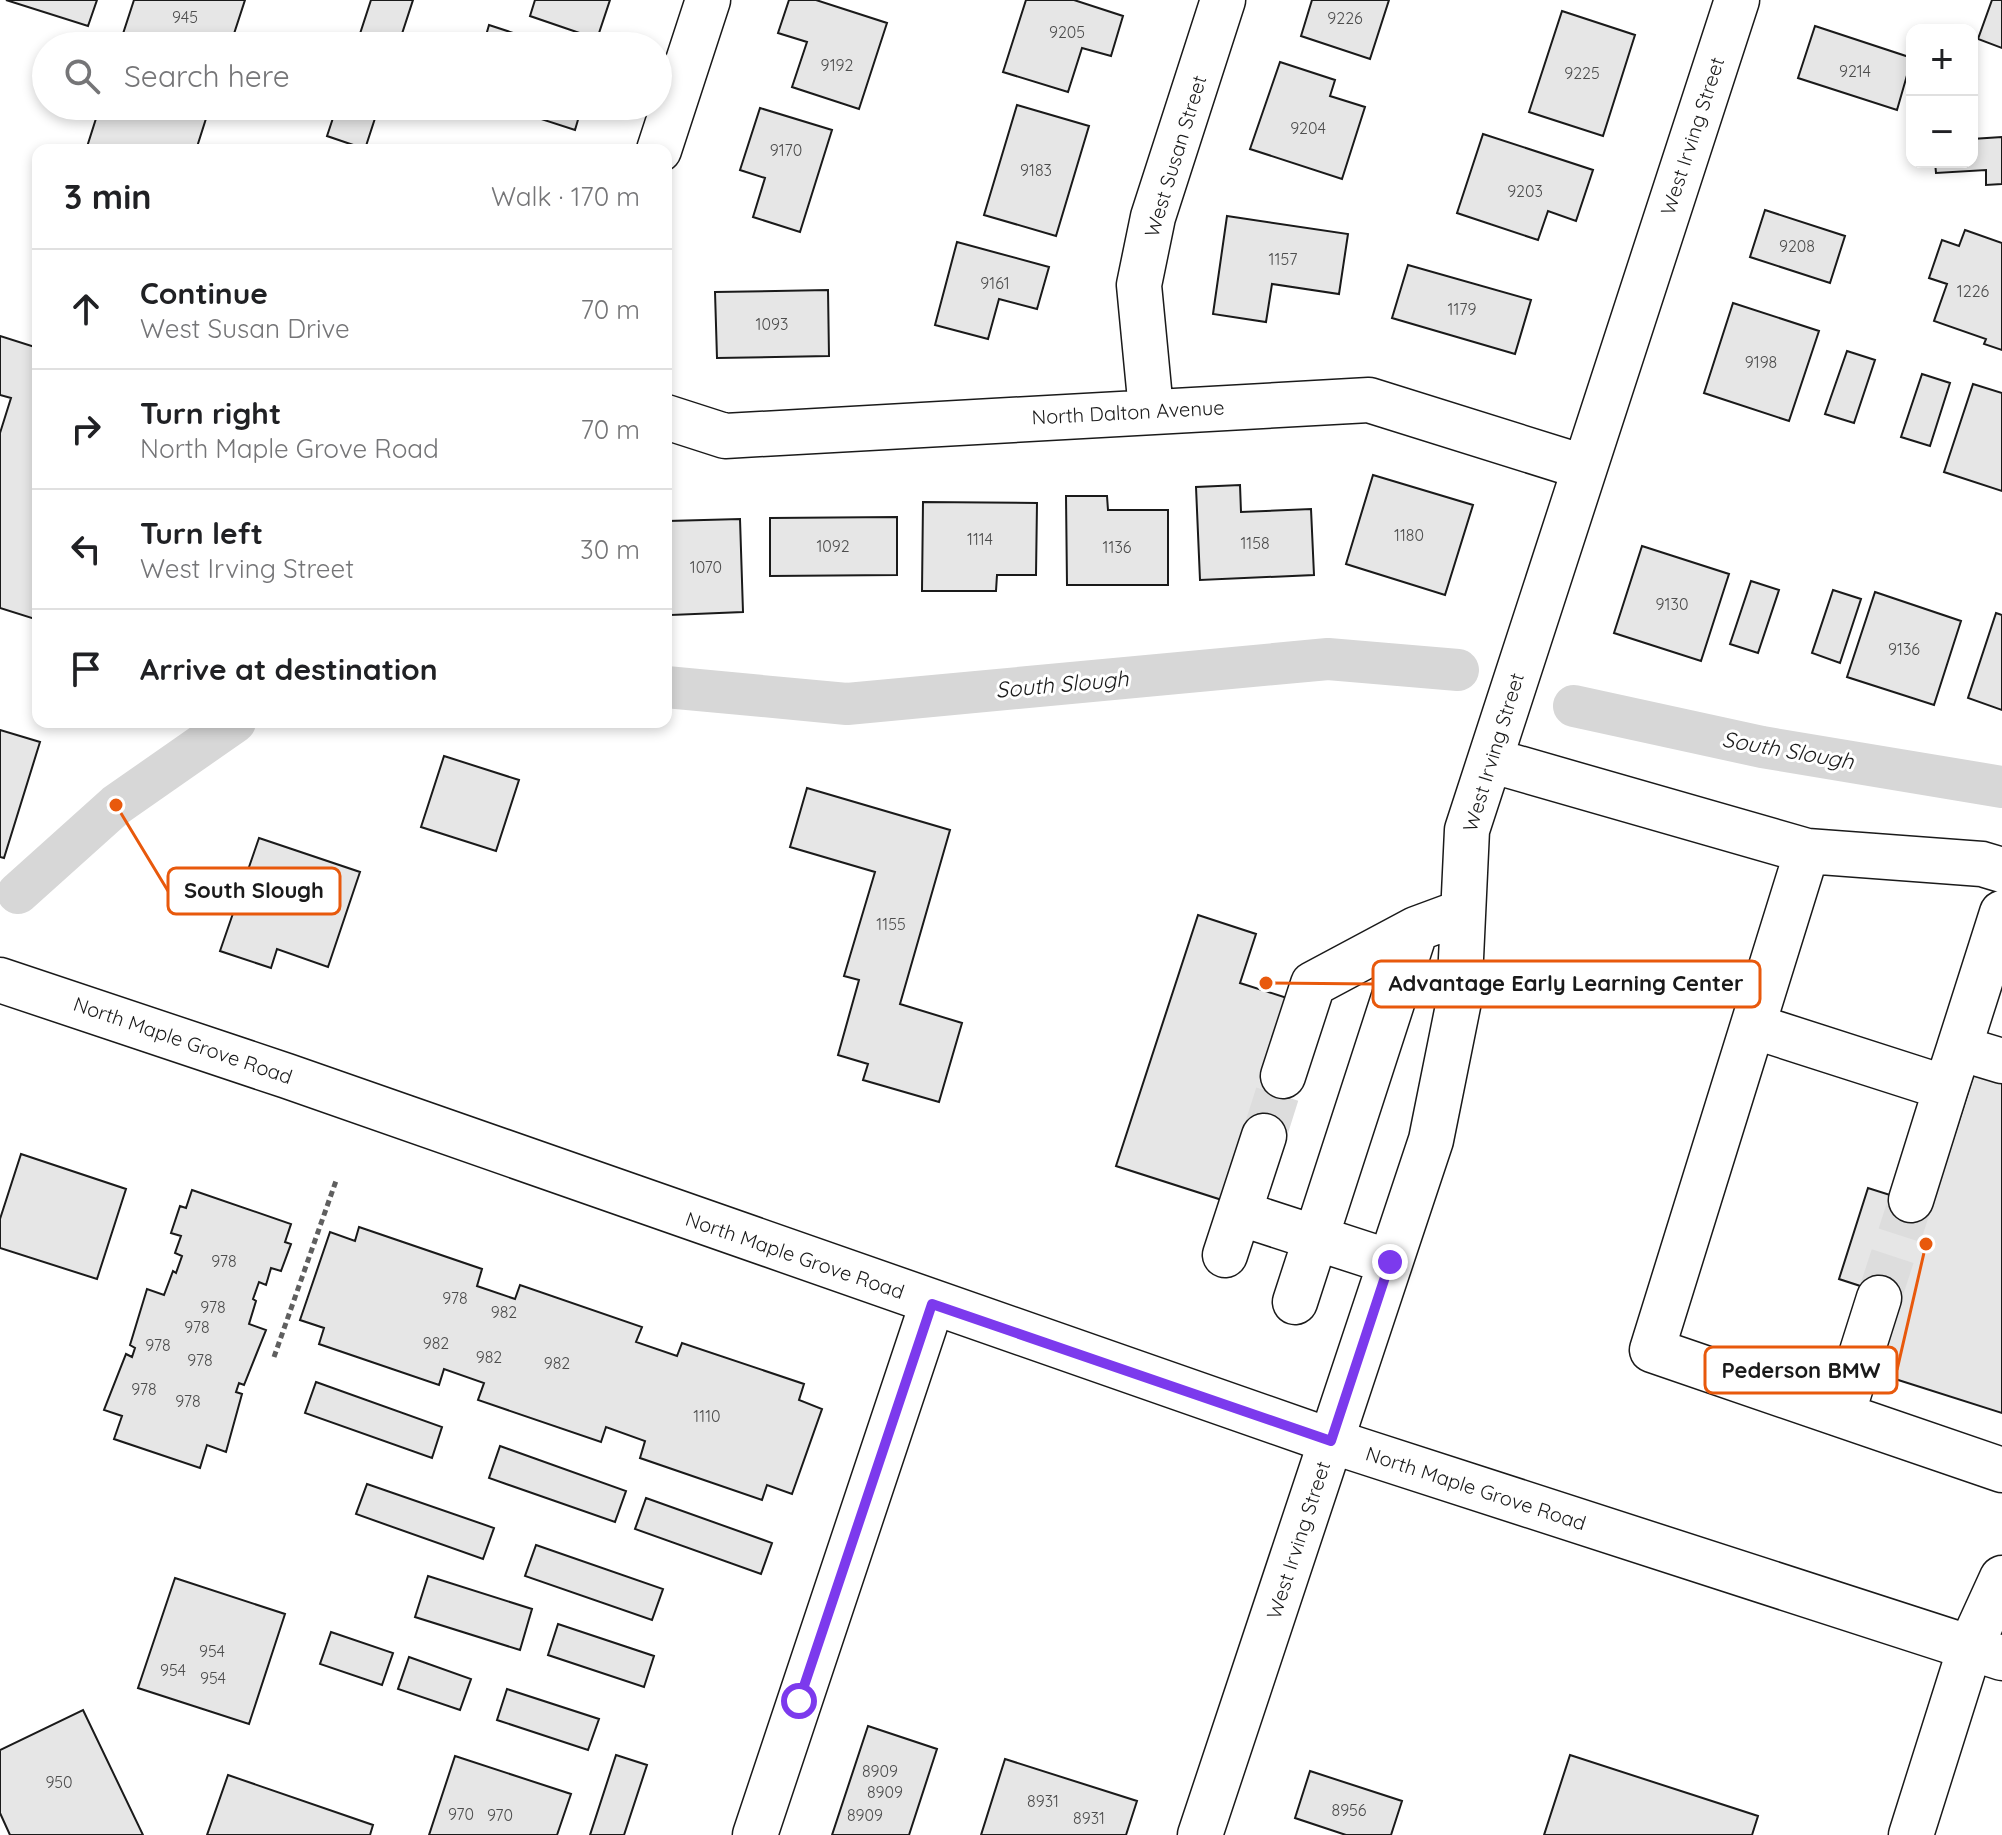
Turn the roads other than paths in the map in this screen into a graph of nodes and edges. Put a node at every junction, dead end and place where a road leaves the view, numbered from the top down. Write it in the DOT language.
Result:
graph roads {
  1 [pos="708,0"];
  2 [pos="1223,0"];
  3 [pos="1737,0"];
  4 [pos="672,110"];
  5 [pos="669,120"];
  6 [pos="661,144"];
  7 [pos="1151,410"];
  8 [pos="672,419"];
  9 [pos="1583,467"];
  10 [pos="1490,760"];
  11 [pos="1807,851"];
  12 [pos="2002,870"];
  13 [pos="1462,912"];
  14 [pos="2002,913"];
  15 [pos="1416,929"];
  16 [pos="0,980"];
  17 [pos="1753,1026"];
  18 [pos="2002,1061"];
  19 [pos="1953,1068"];
  20 [pos="1283,1076"];
  21 [pos="1264,1136"];
  22 [pos="1911,1200"];
  23 [pos="1239,1213"];
  24 [pos="1316,1238"];
  25 [pos="1225,1255"];
  26 [pos="1390,1262"];
  27 [pos="1879,1298"];
  28 [pos="1295,1302"];
  29 [pos="932,1304"];
  30 [pos="1842,1415"];
  31 [pos="1331,1441"];
  32 [pos="2002,1470"];
  33 [pos="2002,1578"];
  34 [pos="1986,1653"];
  35 [pos="755,1835"];
  36 [pos="1200,1835"];
  37 [pos="1911,1835"];
  1 -- 4 [label="street"];
  2 -- 7 [label="street, West Susan Street"];
  3 -- 9 [label="street, West Irving Street"];
  5 -- 6 [label="street"];
  7 -- 8 [label="street, North Dalton Avenue"];
  7 -- 9 [label="street, North Dalton Avenue"];
  9 -- 10 [label="street, West Irving Street"];
  10 -- 11 [label="street"];
  10 -- 13 [label="street, West Irving Street"];
  11 -- 12 [label="street"];
  11 -- 17 [label="street"];
  13 -- 15 [label="street"];
  13 -- 26 [label="street, West Irving Street"];
  14 -- 19 [label="street"];
  15 -- 20 [label="street"];
  15 -- 24 [label="street"];
  16 -- 29 [label="street, North Maple Grove Road"];
  17 -- 19 [label="street"];
  17 -- 30 [label="street"];
  18 -- 19 [label="street"];
  19 -- 22 [label="street"];
  21 -- 23 [label="street"];
  23 -- 24 [label="street"];
  23 -- 25 [label="street"];
  24 -- 26 [label="street"];
  24 -- 28 [label="street"];
  26 -- 31 [label="street, West Irving Street"];
  27 -- 30 [label="street"];
  29 -- 31 [label="street, North Maple Grove Road"];
  29 -- 35 [label="street"];
  30 -- 32 [label="street"];
  31 -- 34 [label="street, North Maple Grove Road"];
  31 -- 36 [label="street, West Irving Street"];
  33 -- 34 [label="street"];
  34 -- 37 [label="street"];
}
